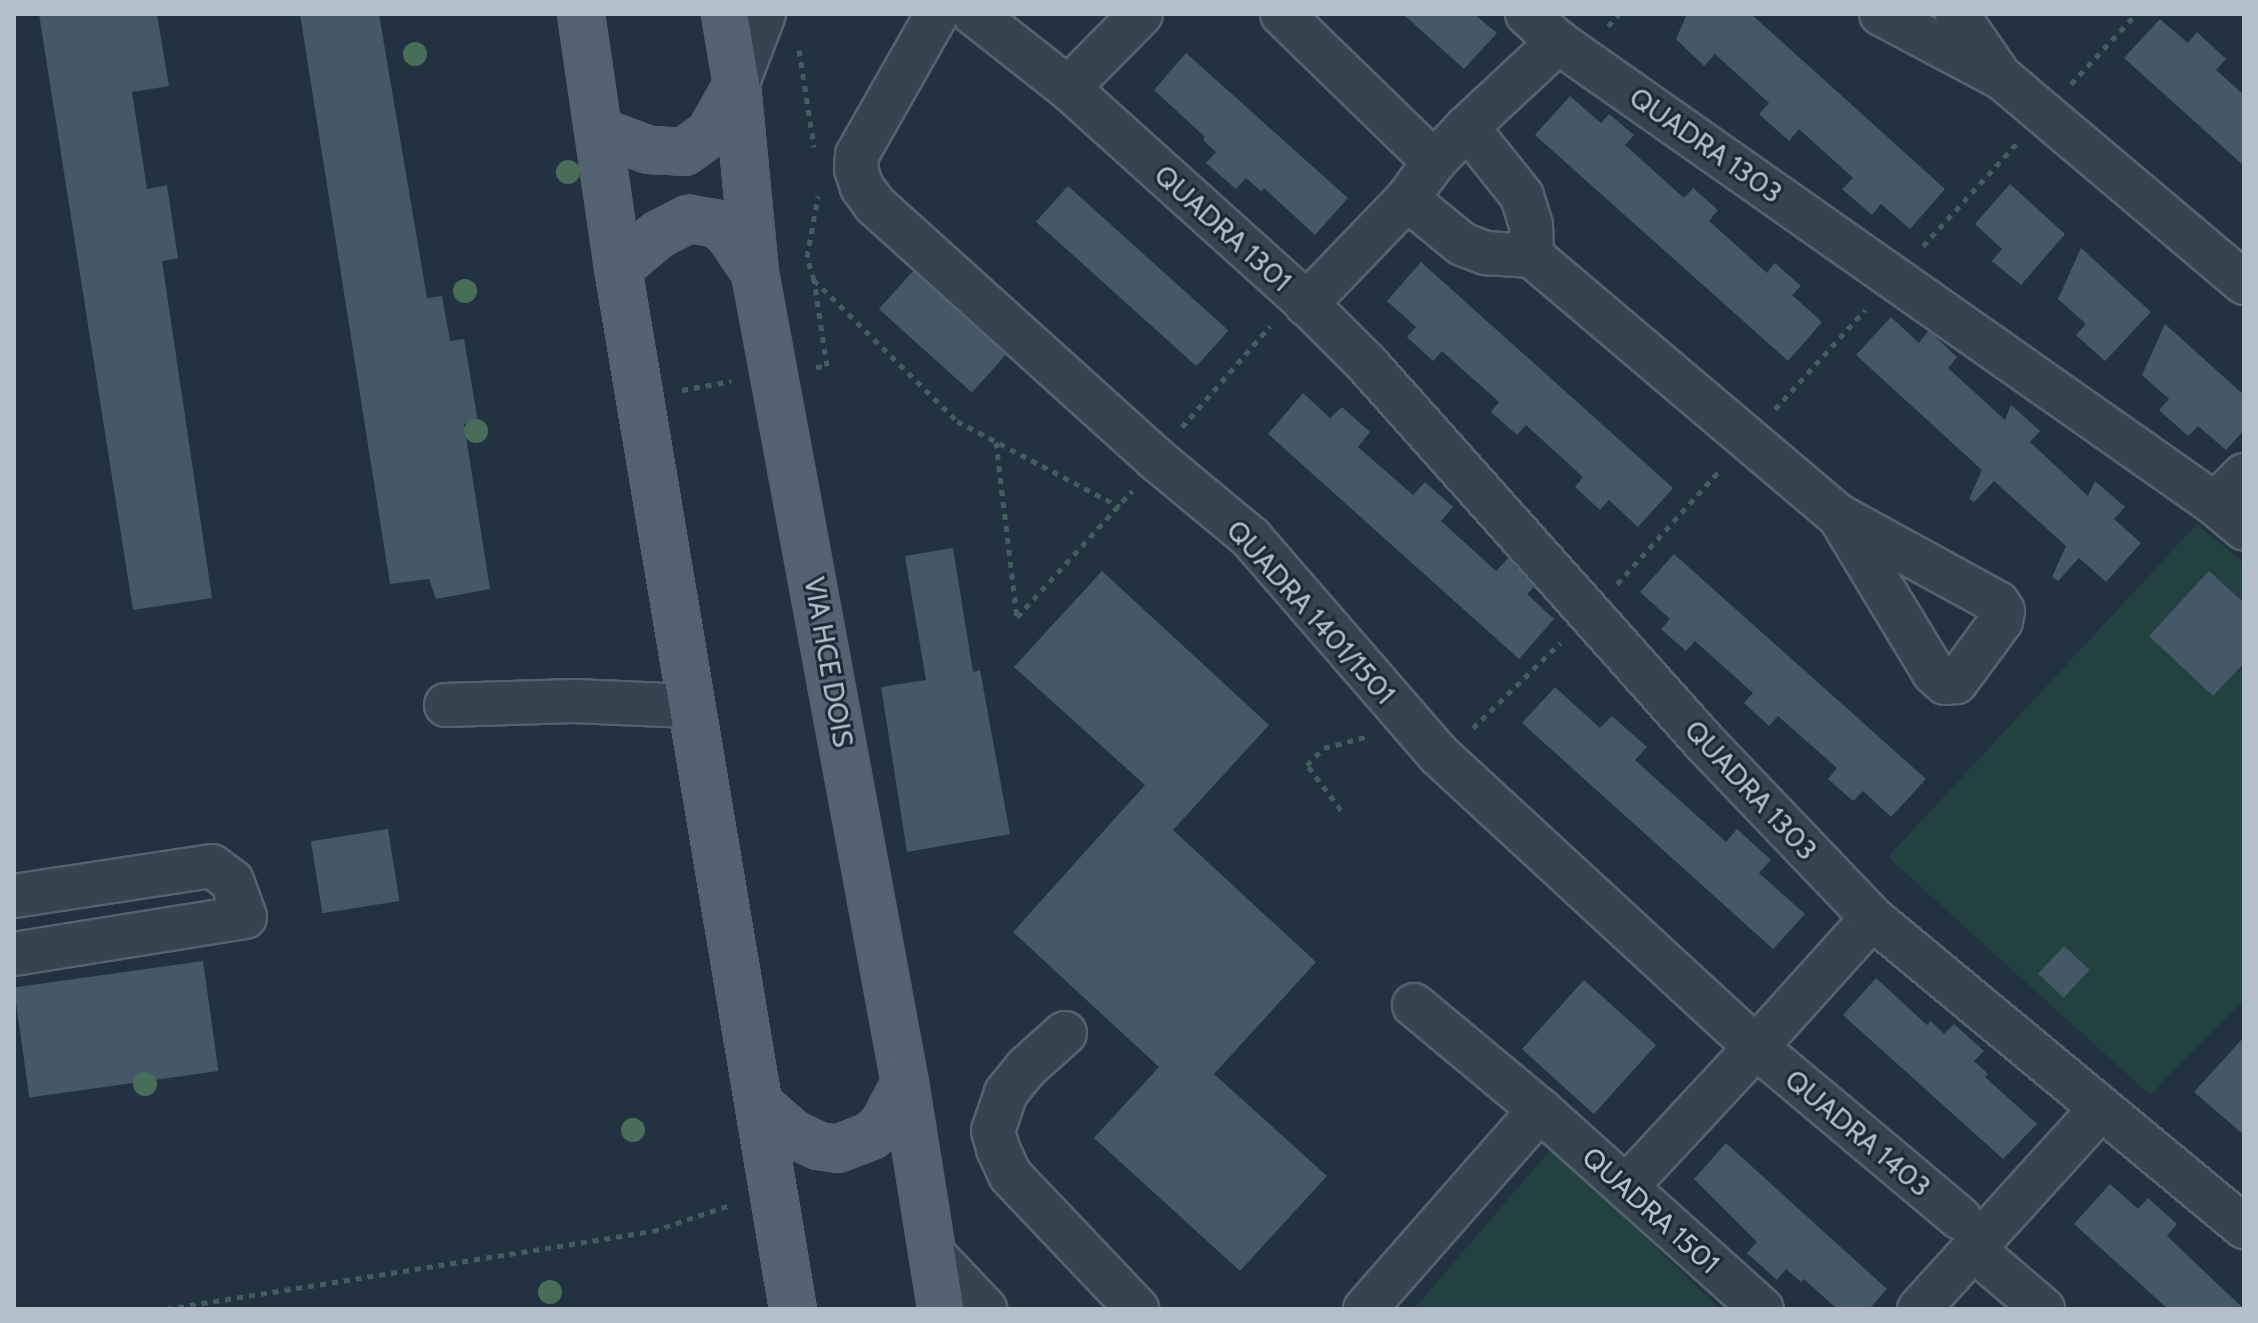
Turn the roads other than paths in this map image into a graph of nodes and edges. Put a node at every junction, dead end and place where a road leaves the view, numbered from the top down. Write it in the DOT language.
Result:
graph roads {
  1 [pos="581,14"];
  2 [pos="725,14"];
  3 [pos="764,14"];
  4 [pos="937,14"];
  5 [pos="974,14"];
  6 [pos="1141,14"];
  7 [pos="1282,14"];
  8 [pos="1527,14"];
  9 [pos="1881,14"];
  10 [pos="1957,14"];
  11 [pos="1558,42"];
  12 [pos="2003,79"];
  13 [pos="737,85"];
  14 [pos="1068,88"];
  15 [pos="1467,127"];
  16 [pos="600,132"];
  17 [pos="1434,162"];
  18 [pos="1407,199"];
  19 [pos="1532,256"];
  20 [pos="618,268"];
  21 [pos="755,273"];
  22 [pos="2244,283"];
  23 [pos="1306,304"];
  24 [pos="2244,475"];
  25 [pos="1839,516"];
  26 [pos="2230,516"];
  27 [pos="446,705"];
  28 [pos="690,706"];
  29 [pos="14,896"];
  30 [pos="1872,918"];
  31 [pos="14,954"];
  32 [pos="1414,1005"];
  33 [pos="1065,1033"];
  34 [pos="1756,1047"];
  35 [pos="905,1083"];
  36 [pos="761,1106"];
  37 [pos="2101,1108"];
  38 [pos="1540,1110"];
  39 [pos="1626,1187"];
  40 [pos="2244,1227"];
  41 [pos="1967,1234"];
  42 [pos="931,1252"];
  43 [pos="793,1309"];
  44 [pos="941,1309"];
  45 [pos="985,1309"];
  46 [pos="1137,1309"];
  47 [pos="1365,1309"];
  48 [pos="1762,1309"];
  49 [pos="1919,1309"];
  50 [pos="2043,1309"];
  1 -- 16 [label="main road"];
  2 -- 13 [label="main road, VIA HCE DOIS"];
  3 -- 13 [label="street"];
  4 -- 34 [label="street, QUADRA 1401/1501"];
  5 -- 14 [label="street, QUADRA 1301"];
  6 -- 14 [label="street"];
  7 -- 17 [label="street"];
  8 -- 11 [label="street"];
  9 -- 12 [label="street"];
  10 -- 12 [label="street"];
  11 -- 15 [label="street, QUADRA 1301"];
  11 -- 26 [label="street, QUADRA 1303"];
  12 -- 22 [label="street"];
  13 -- 16 [label="main road"];
  13 -- 21 [label="main road, VIA HCE DOIS"];
  14 -- 23 [label="street, QUADRA 1301"];
  15 -- 17 [label="street, QUADRA 1301"];
  15 -- 19 [label="street"];
  16 -- 20 [label="main road"];
  17 -- 18 [label="street, QUADRA 1301"];
  18 -- 19 [label="street"];
  18 -- 23 [label="street, QUADRA 1301"];
  19 -- 25 [label="street"];
  20 -- 21 [label="main road"];
  20 -- 28 [label="main road"];
  21 -- 35 [label="main road, VIA HCE DOIS"];
  23 -- 30 [label="street, QUADRA 1303"];
  24 -- 26 [label="street"];
  27 -- 28 [label="street"];
  28 -- 36 [label="main road"];
  29 -- 31 [label="street"];
  30 -- 34 [label="street"];
  30 -- 37 [label="street, QUADRA 1303"];
  32 -- 38 [label="street, QUADRA 1501"];
  33 -- 46 [label="street"];
  34 -- 39 [label="street"];
  34 -- 41 [label="street, QUADRA 1403"];
  35 -- 36 [label="main road"];
  35 -- 42 [label="main road, VIA HCE DOIS"];
  36 -- 43 [label="main road"];
  37 -- 40 [label="street, QUADRA 1303"];
  37 -- 41 [label="street"];
  38 -- 39 [label="street, QUADRA 1501"];
  38 -- 47 [label="street"];
  39 -- 48 [label="street, QUADRA 1501"];
  41 -- 49 [label="street"];
  41 -- 50 [label="street, QUADRA 1403"];
  42 -- 44 [label="main road, VIA HCE DOIS"];
  42 -- 45 [label="street"];
}
